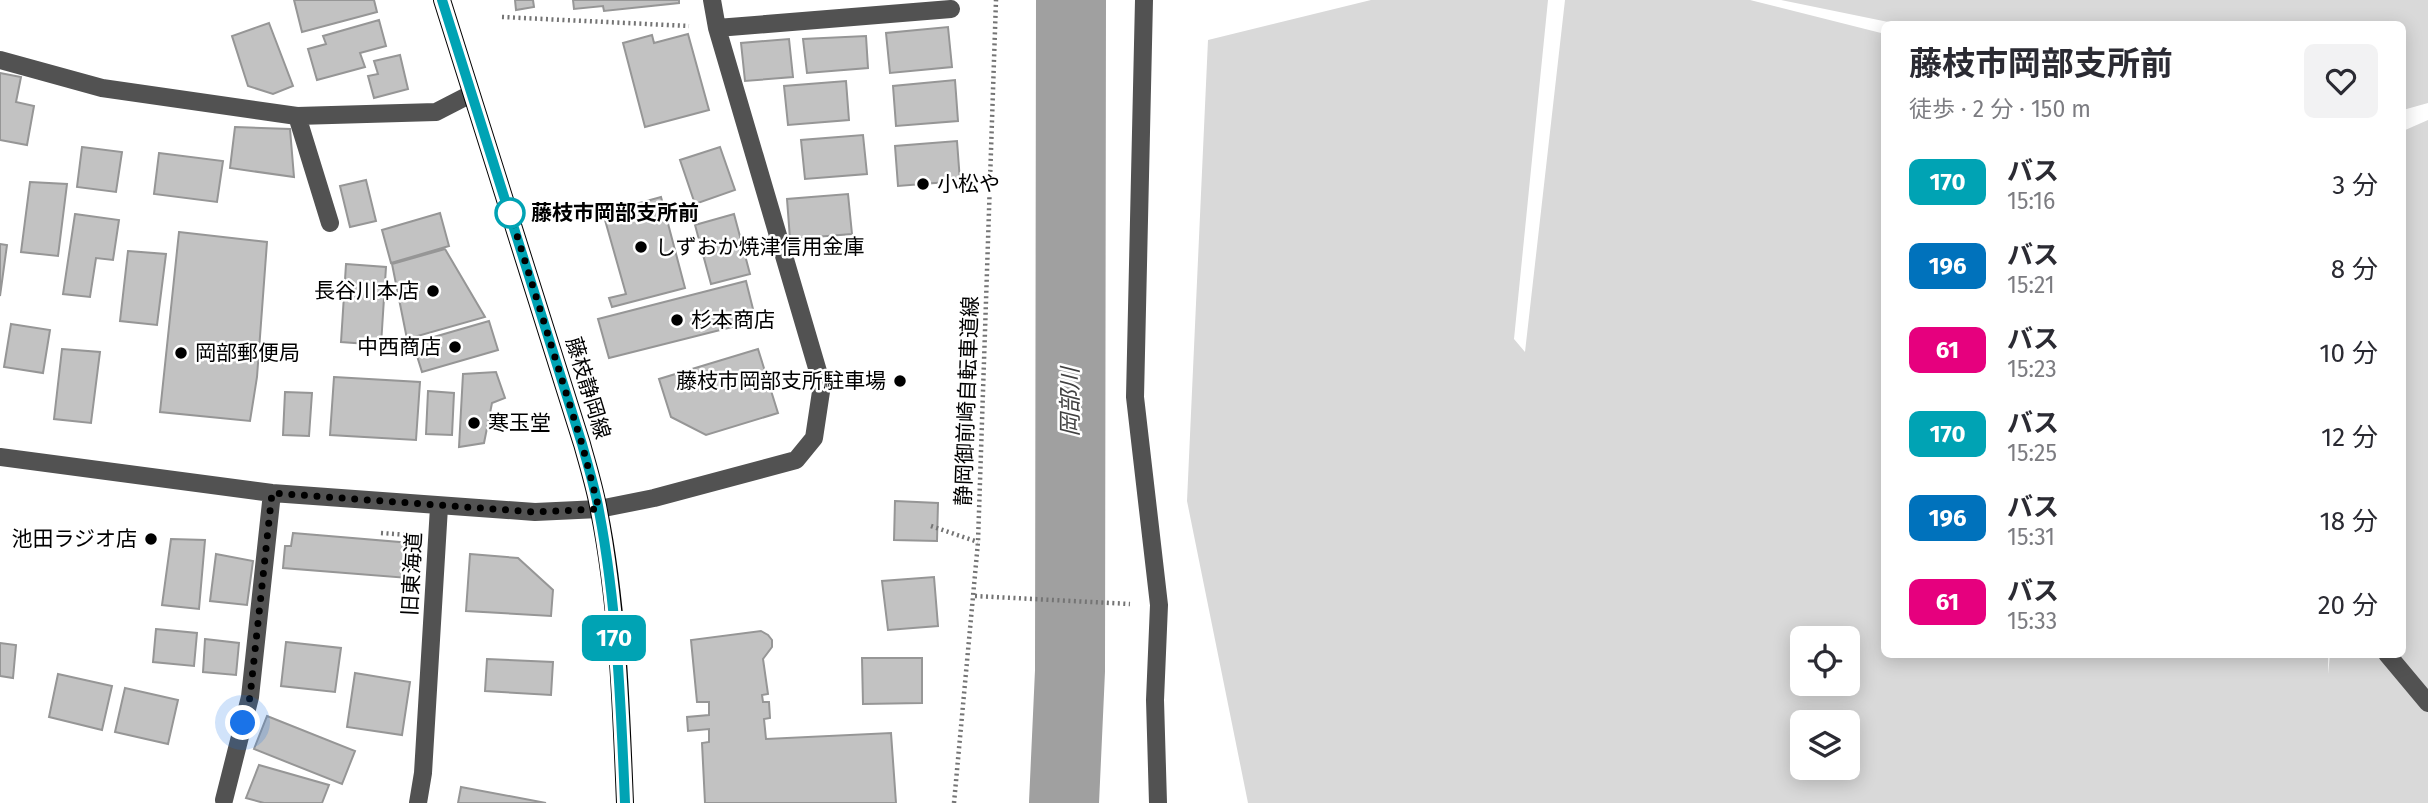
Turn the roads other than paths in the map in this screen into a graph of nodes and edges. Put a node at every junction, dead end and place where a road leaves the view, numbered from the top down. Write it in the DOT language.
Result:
graph roads {
  1 [pos="442,0"];
  2 [pos="712,0"];
  3 [pos="1144,0"];
  4 [pos="951,9"];
  5 [pos="718,28"];
  6 [pos="0,60"];
  7 [pos="471,94"];
  8 [pos="297,116"];
  9 [pos="330,223"];
  10 [pos="0,457"];
  11 [pos="272,493"];
  12 [pos="439,507"];
  13 [pos="599,509"];
  14 [pos="2390,658"];
  15 [pos="2428,703"];
  16 [pos="224,800"];
  17 [pos="418,803"];
  18 [pos="625,803"];
  19 [pos="1158,803"];
  1 -- 7 [label="main road, 藤枝静岡線"];
  2 -- 5 [label="street, 旧東海道"];
  3 -- 19 [label="street"];
  4 -- 5 [label="street"];
  5 -- 13 [label="street, 旧東海道"];
  6 -- 8 [label="street"];
  7 -- 8 [label="street"];
  7 -- 13 [label="main road, 藤枝静岡線"];
  8 -- 9 [label="street"];
  10 -- 11 [label="street"];
  11 -- 12 [label="street"];
  11 -- 16 [label="street"];
  12 -- 13 [label="street, 旧東海道"];
  12 -- 17 [label="street, 旧東海道"];
  13 -- 18 [label="main road, 藤枝静岡線"];
  14 -- 15 [label="street"];
}
